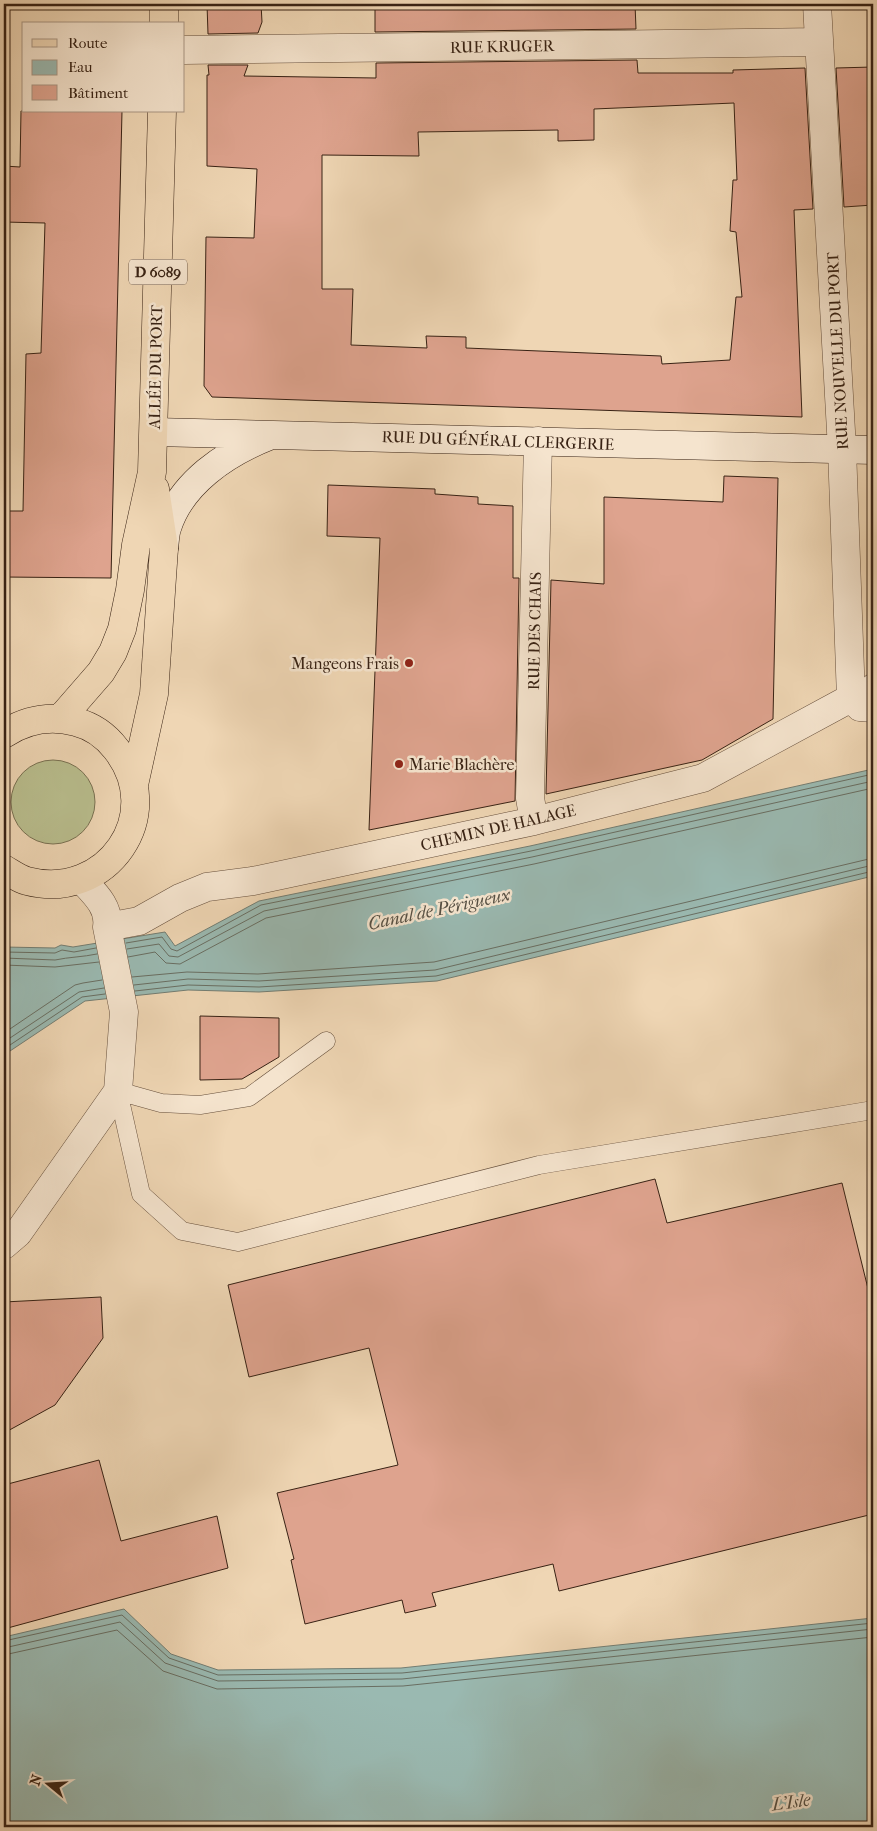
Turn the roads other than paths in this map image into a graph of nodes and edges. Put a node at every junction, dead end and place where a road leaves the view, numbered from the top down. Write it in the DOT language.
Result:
graph roads {
  1 [pos="164,4"];
  2 [pos="817,4"];
  3 [pos="164,22"];
  4 [pos="819,42"];
  5 [pos="185,50"];
  6 [pos="162,112"];
  7 [pos="154,432"];
  8 [pos="274,434"];
  9 [pos="538,441"];
  10 [pos="842,449"];
  11 [pos="873,450"];
  12 [pos="152,472"];
  13 [pos="164,548"];
  14 [pos="873,682"];
  15 [pos="862,703"];
  16 [pos="61,718"];
  17 [pos="4,734"];
  18 [pos="134,784"];
  19 [pos="534,820"];
  20 [pos="4,869"];
  21 [pos="82,880"];
  22 [pos="108,931"];
  23 [pos="326,1040"];
  24 [pos="118,1091"];
  25 [pos="873,1110"];
  26 [pos="4,1245"];
  1 -- 3 [label="main road"];
  2 -- 4 [label="street, RUE NOUVELLE DU PORT"];
  4 -- 5 [label="street, RUE KRUGER"];
  4 -- 10 [label="street, RUE NOUVELLE DU PORT"];
  6 -- 7 [label="main road, ALLÉE DU PORT / D 6089"];
  7 -- 8 [label="street, RUE DU GÉNÉRAL CLERGERIE"];
  7 -- 12 [label="main road, ALLÉE DU PORT / D 6089"];
  8 -- 9 [label="street, RUE DU GÉNÉRAL CLERGERIE"];
  8 -- 13 [label="street"];
  9 -- 10 [label="street, RUE DU GÉNÉRAL CLERGERIE"];
  9 -- 19 [label="street, RUE DES CHAIS"];
  10 -- 11 [label="street, RUE DU GÉNÉRAL CLERGERIE"];
  10 -- 15 [label="street, RUE NOUVELLE DU PORT"];
  12 -- 13 [label="main road, ALLÉE DU PORT / D 6089"];
  12 -- 16 [label="main road, ALLÉE DU PORT / D 6089"];
  13 -- 18 [label="main road, ALLÉE DU PORT / D 6089"];
  14 -- 15 [label="lane"];
  15 -- 19 [label="street, CHEMIN DE HALAGE"];
  16 -- 17 [label="main road"];
  16 -- 18 [label="main road"];
  18 -- 21 [label="main road"];
  19 -- 22 [label="street, CHEMIN DE HALAGE"];
  20 -- 21 [label="main road"];
  21 -- 22 [label="street"];
  22 -- 24 [label="street"];
  23 -- 24 [label="lane"];
  24 -- 25 [label="lane"];
  24 -- 26 [label="street"];
}
